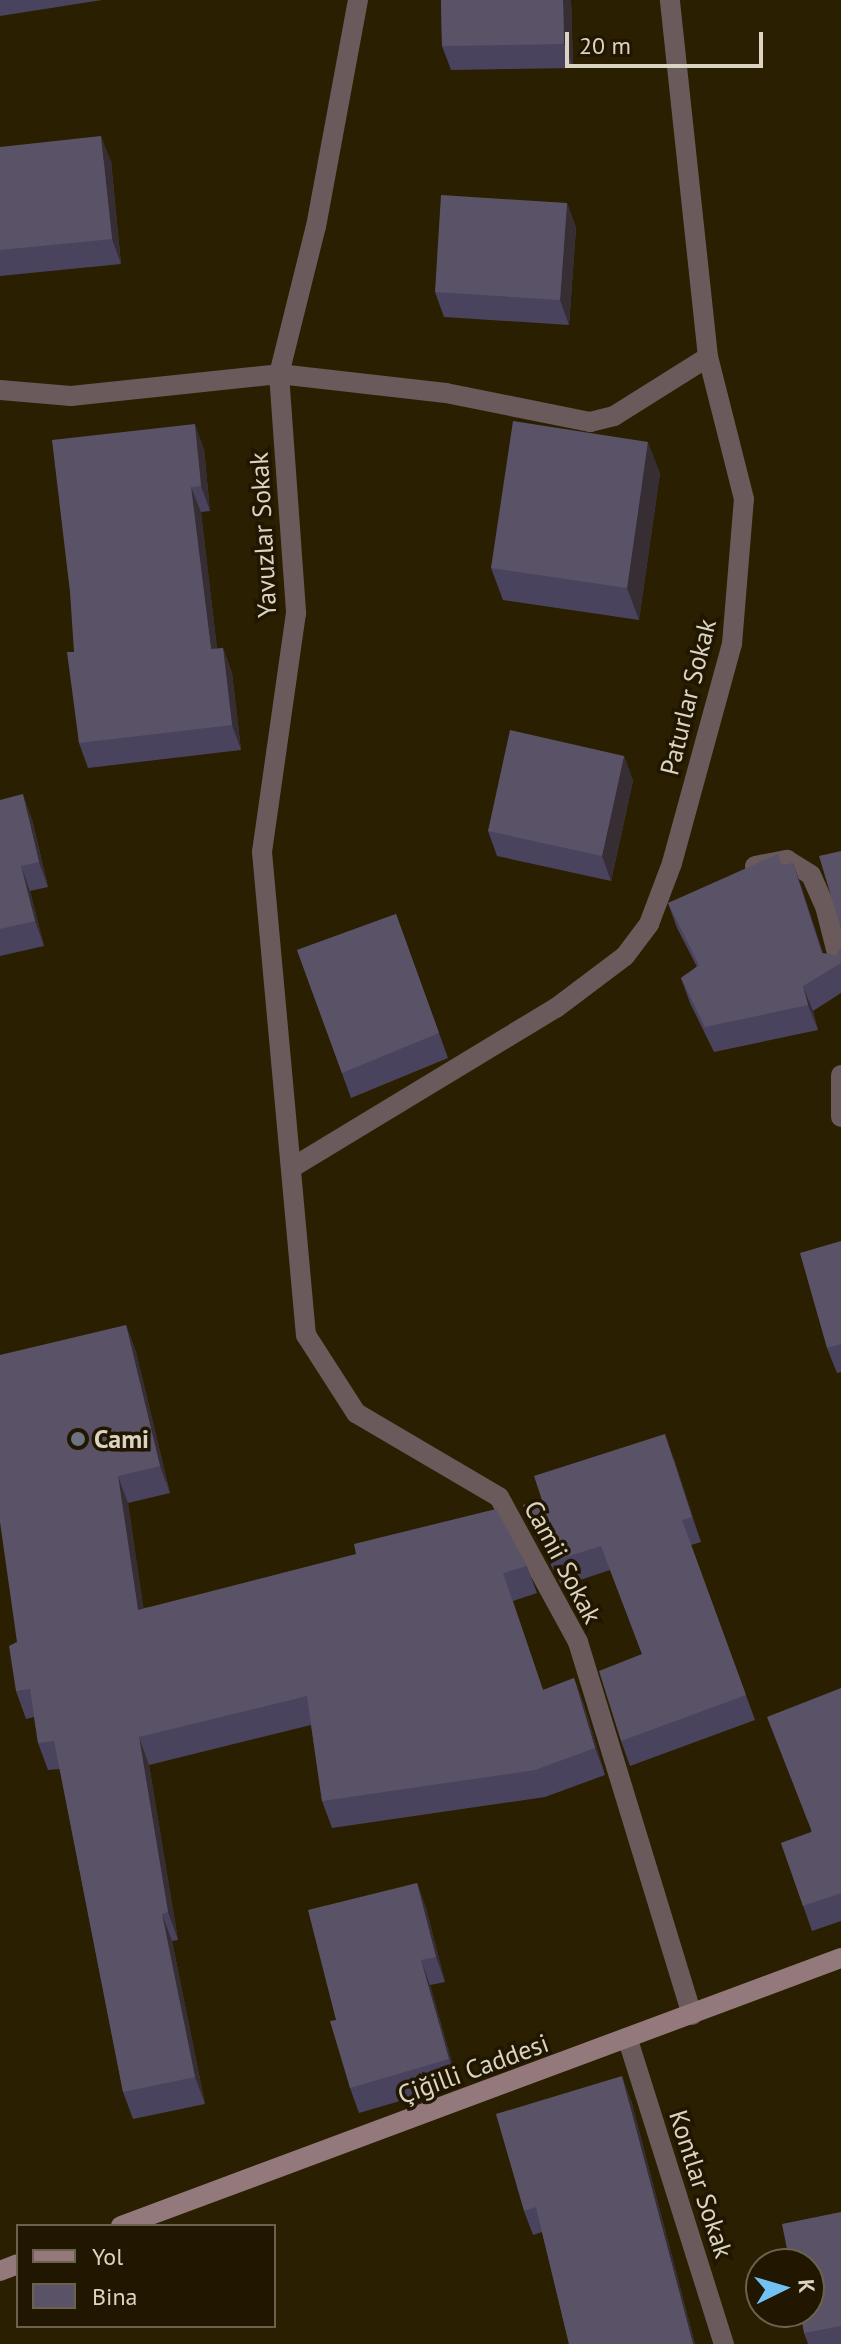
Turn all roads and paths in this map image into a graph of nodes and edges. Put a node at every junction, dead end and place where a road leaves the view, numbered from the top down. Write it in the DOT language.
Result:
graph roads {
  1 [pos="358,0"];
  2 [pos="670,0"];
  3 [pos="708,357"];
  4 [pos="279,374"];
  5 [pos="0,390"];
  6 [pos="738,874"];
  7 [pos="674,910"];
  8 [pos="649,924"];
  9 [pos="841,969"];
  10 [pos="841,1075"];
  11 [pos="841,1117"];
  12 [pos="293,1167"];
  13 [pos="841,1958"];
  14 [pos="692,2015"];
  15 [pos="628,2040"];
  16 [pos="126,2224"];
  17 [pos="724,2344"];
  1 -- 4 [label="street, Yavuzlar Sokak"];
  2 -- 3 [label="street, Paturlar Sokak"];
  3 -- 4 [label="street"];
  3 -- 8 [label="street, Paturlar Sokak"];
  4 -- 5 [label="street"];
  4 -- 12 [label="street, Yavuzlar Sokak"];
  6 -- 9 [label="street"];
  7 -- 8 [label="street"];
  8 -- 12 [label="street, Paturlar Sokak"];
  10 -- 11 [label="street"];
  12 -- 14 [label="street, Camii Sokak"];
  13 -- 14 [label="main road, Çiğilli Caddesi"];
  14 -- 15 [label="main road, Çiğilli Caddesi"];
  15 -- 16 [label="main road, Çiğilli Caddesi"];
  15 -- 17 [label="street, Kontlar Sokak"];
}
